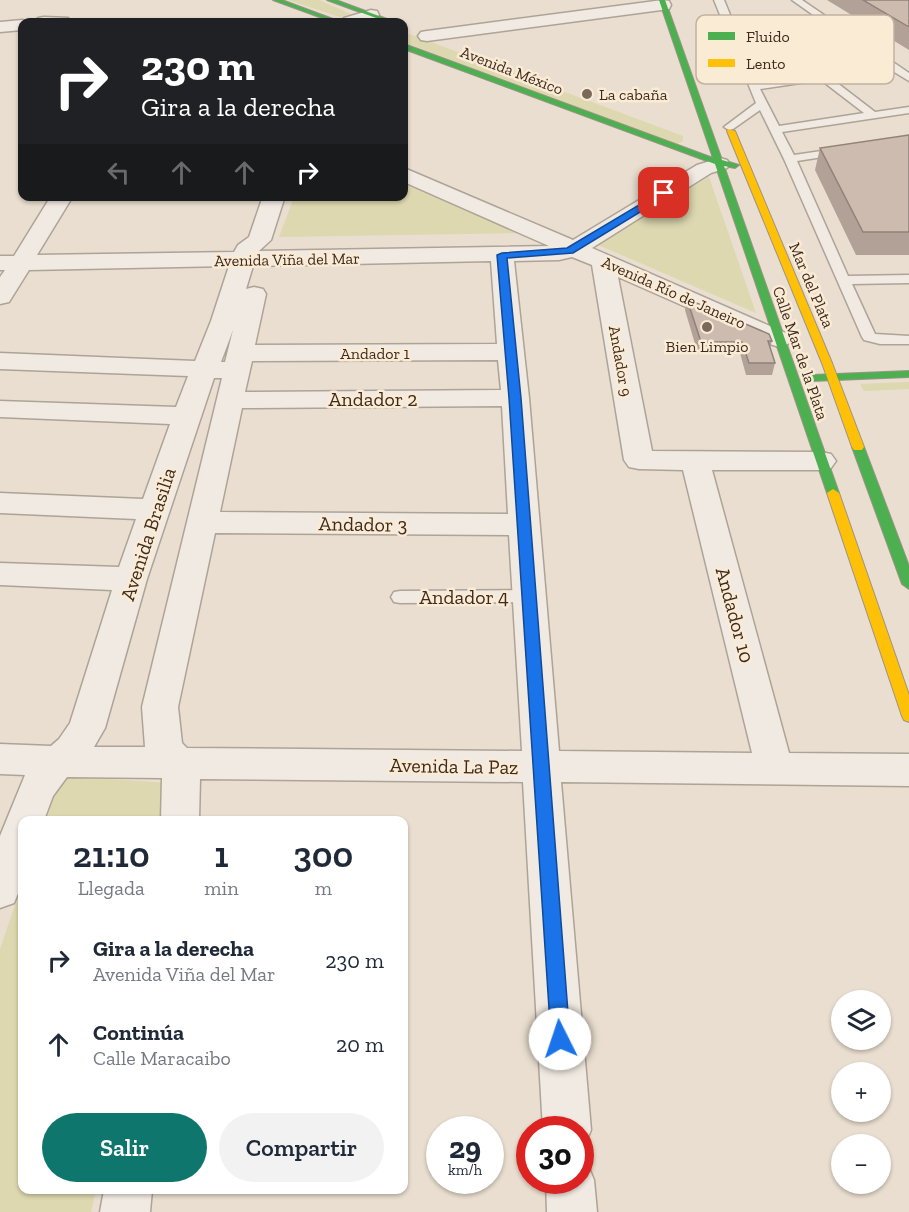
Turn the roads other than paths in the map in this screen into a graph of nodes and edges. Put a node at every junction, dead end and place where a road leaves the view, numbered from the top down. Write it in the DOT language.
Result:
graph roads {
  1 [pos="276,0"];
  2 [pos="330,0"];
  3 [pos="719,0"];
  4 [pos="796,0"];
  5 [pos="662,2"];
  6 [pos="371,15"];
  7 [pos="725,15"];
  8 [pos="818,15"];
  9 [pos="327,18"];
  10 [pos="362,18"];
  11 [pos="380,18"];
  12 [pos="419,33"];
  13 [pos="408,48"];
  14 [pos="460,48"];
  15 [pos="894,68"];
  16 [pos="909,78"];
  17 [pos="754,84"];
  18 [pos="798,84"];
  19 [pos="832,84"];
  20 [pos="758,95"];
  21 [pos="909,110"];
  22 [pos="874,116"];
  23 [pos="728,122"];
  24 [pos="775,130"];
  25 [pos="689,133"];
  26 [pos="711,141"];
  27 [pos="737,148"];
  28 [pos="855,148"];
  29 [pos="790,159"];
  30 [pos="720,164"];
  31 [pos="745,166"];
  32 [pos="408,176"];
  33 [pos="58,201"];
  34 [pos="272,201"];
  35 [pos="573,244"];
  36 [pos="256,252"];
  37 [pos="502,255"];
  38 [pos="12,258"];
  39 [pos="603,262"];
  40 [pos="909,279"];
  41 [pos="844,280"];
  42 [pos="0,297"];
  43 [pos="779,339"];
  44 [pos="909,340"];
  45 [pos="511,352"];
  46 [pos="0,361"];
  47 [pos="238,362"];
  48 [pos="205,369"];
  49 [pos="909,374"];
  50 [pos="832,378"];
  51 [pos="793,379"];
  52 [pos="834,394"];
  53 [pos="798,396"];
  54 [pos="515,398"];
  55 [pos="230,400"];
  56 [pos="0,409"];
  57 [pos="188,416"];
  58 [pos="695,460"];
  59 [pos="821,461"];
  60 [pos="0,503"];
  61 [pos="155,510"];
  62 [pos="203,522"];
  63 [pos="524,525"];
  64 [pos="0,574"];
  65 [pos="132,579"];
  66 [pos="909,584"];
  67 [pos="529,596"];
  68 [pos="400,597"];
  69 [pos="909,716"];
  70 [pos="0,759"];
  71 [pos="57,762"];
  72 [pos="179,763"];
  73 [pos="542,767"];
  74 [pos="775,769"];
  75 [pos="909,770"];
  76 [pos="27,816"];
  77 [pos="180,816"];
  78 [pos="18,840"];
  79 [pos="0,890"];
  80 [pos="566,1116"];
  81 [pos="127,1194"];
  82 [pos="571,1194"];
  83 [pos="125,1212"];
  84 [pos="572,1212"];
  1 -- 9 [label="main road"];
  2 -- 6 [label="main road"];
  3 -- 7 [label="lane"];
  4 -- 8 [label="lane"];
  5 -- 12 [label="street"];
  5 -- 26 [label="main road, Calle Mar de la Plata"];
  6 -- 10 [label="street"];
  6 -- 11 [label="main road"];
  12 -- 14 [label="main road, Avenida México"];
  13 -- 30 [label="main road, Avenida México"];
  15 -- 16 [label="lane"];
  17 -- 20 [label="lane"];
  18 -- 20 [label="lane"];
  19 -- 22 [label="lane"];
  20 -- 23 [label="lane"];
  20 -- 24 [label="lane"];
  21 -- 22 [label="lane"];
  22 -- 24 [label="lane"];
  23 -- 27 [label="main road, Mar del Plata"];
  24 -- 29 [label="lane"];
  25 -- 26 [label="main road"];
  26 -- 27 [label="main road"];
  26 -- 30 [label="main road, Calle Mar de la Plata"];
  27 -- 31 [label="main road, Mar del Plata"];
  28 -- 29 [label="lane"];
  29 -- 41 [label="lane"];
  30 -- 31 [label="main road, Avenida México"];
  30 -- 35 [label="street"];
  30 -- 43 [label="main road, Calle Mar de la Plata"];
  31 -- 50 [label="main road, Mar del Plata"];
  32 -- 35 [label="street, Avenida Río de Janeiro"];
  33 -- 38 [label="street"];
  34 -- 36 [label="street, Avenida Brasilia"];
  35 -- 36 [label="street, Avenida Viña del Mar"];
  35 -- 37 [label="street, Avenida Viña del Mar"];
  35 -- 39 [label="street, Avenida Río de Janeiro"];
  36 -- 37 [label="street, Avenida Viña del Mar"];
  36 -- 38 [label="street, Avenida Viña del Mar"];
  36 -- 47 [label="street, Avenida Brasilia"];
  36 -- 48 [label="street, Avenida Brasilia"];
  37 -- 45 [label="street"];
  38 -- 42 [label="street"];
  39 -- 43 [label="street, Avenida Río de Janeiro"];
  39 -- 58 [label="street, Andador 9"];
  40 -- 41 [label="lane"];
  41 -- 44 [label="lane"];
  43 -- 51 [label="main road, Calle Mar de la Plata"];
  45 -- 47 [label="street, Andador 1"];
  45 -- 54 [label="street"];
  46 -- 48 [label="street, Andador 1"];
  47 -- 48 [label="street, Andador 1"];
  47 -- 55 [label="street, Avenida Brasilia"];
  48 -- 57 [label="street, Avenida Brasilia"];
  49 -- 50 [label="main road"];
  50 -- 51 [label="main road"];
  50 -- 52 [label="main road, Mar del Plata"];
  51 -- 53 [label="main road, Calle Mar de la Plata"];
  52 -- 53 [label="main road"];
  52 -- 66 [label="main road, Mar del Plata"];
  53 -- 59 [label="main road, Calle Mar de la Plata"];
  54 -- 55 [label="street, Andador 2"];
  54 -- 63 [label="street"];
  55 -- 62 [label="street, Avenida Brasilia"];
  56 -- 57 [label="street"];
  57 -- 61 [label="street, Avenida Brasilia"];
  58 -- 59 [label="street"];
  58 -- 74 [label="street, Andador 10"];
  59 -- 69 [label="main road, Calle Mar de la Plata"];
  60 -- 61 [label="street"];
  61 -- 65 [label="street, Avenida Brasilia"];
  62 -- 63 [label="street, Andador 3"];
  62 -- 72 [label="street, Avenida Brasilia"];
  63 -- 67 [label="street"];
  64 -- 65 [label="street"];
  65 -- 71 [label="street, Avenida Brasilia"];
  67 -- 68 [label="lane, Andador 4"];
  67 -- 73 [label="street"];
  70 -- 71 [label="street, Avenida La Paz"];
  71 -- 72 [label="street, Avenida La Paz"];
  71 -- 76 [label="street, Avenida Brasilia"];
  72 -- 73 [label="street, Avenida La Paz"];
  72 -- 77 [label="street, Avenida Brasilia"];
  73 -- 74 [label="street, Avenida La Paz"];
  73 -- 80 [label="street"];
  74 -- 75 [label="street, Avenida La Paz"];
  78 -- 79 [label="street"];
  81 -- 83 [label="street"];
  82 -- 84 [label="street"];
}
